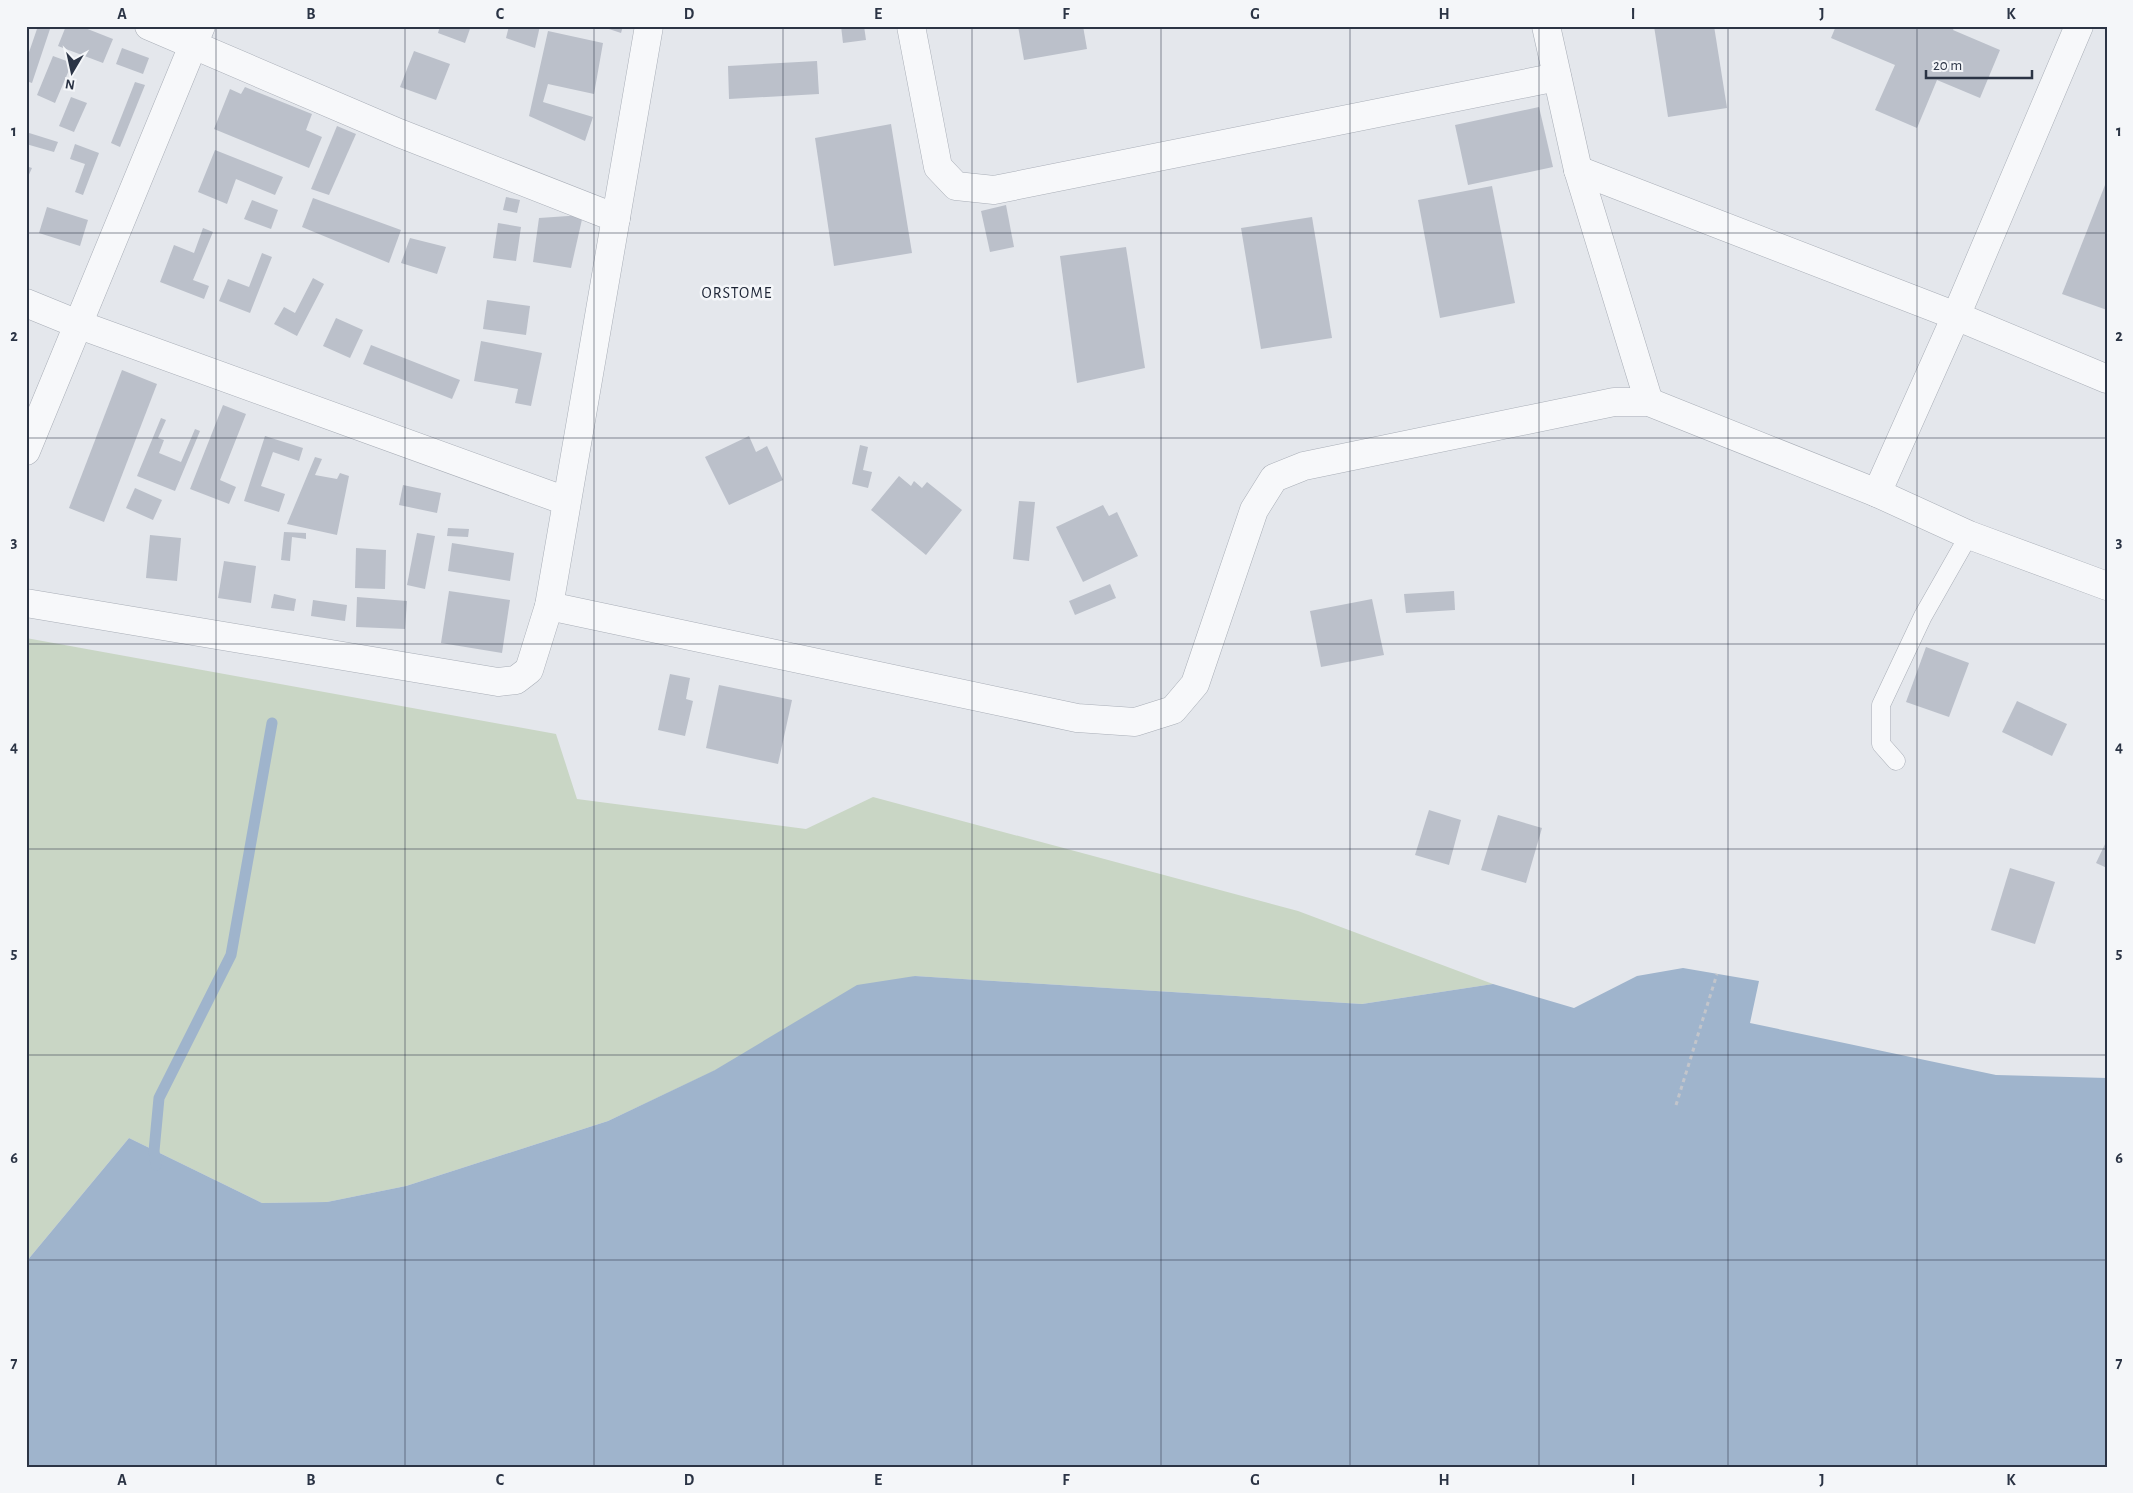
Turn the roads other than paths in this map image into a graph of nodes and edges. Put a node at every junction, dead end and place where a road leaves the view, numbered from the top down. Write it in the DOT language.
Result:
graph roads {
  1 [pos="148,26"];
  2 [pos="649,26"];
  3 [pos="911,26"];
  4 [pos="1546,26"];
  5 [pos="2079,26"];
  6 [pos="197,35"];
  7 [pos="1557,77"];
  8 [pos="1578,170"];
  9 [pos="616,218"];
  10 [pos="26,303"];
  11 [pos="1956,316"];
  12 [pos="80,326"];
  13 [pos="2107,379"];
  14 [pos="1649,402"];
  15 [pos="26,452"];
  16 [pos="1878,493"];
  17 [pos="566,501"];
  18 [pos="1969,536"];
  19 [pos="2107,586"];
  20 [pos="26,603"];
  21 [pos="549,606"];
  22 [pos="1896,761"];
  1 -- 6 [label="street"];
  2 -- 9 [label="street"];
  3 -- 7 [label="street"];
  4 -- 7 [label="street"];
  5 -- 11 [label="street"];
  6 -- 9 [label="street"];
  6 -- 12 [label="street"];
  7 -- 8 [label="street"];
  8 -- 11 [label="street"];
  8 -- 14 [label="street"];
  9 -- 17 [label="street"];
  10 -- 12 [label="street"];
  11 -- 13 [label="street"];
  11 -- 16 [label="street"];
  12 -- 15 [label="street"];
  12 -- 17 [label="street"];
  14 -- 16 [label="street"];
  14 -- 21 [label="street"];
  16 -- 18 [label="street"];
  17 -- 21 [label="street"];
  18 -- 19 [label="street"];
  18 -- 22 [label="lane"];
  20 -- 21 [label="street"];
}
